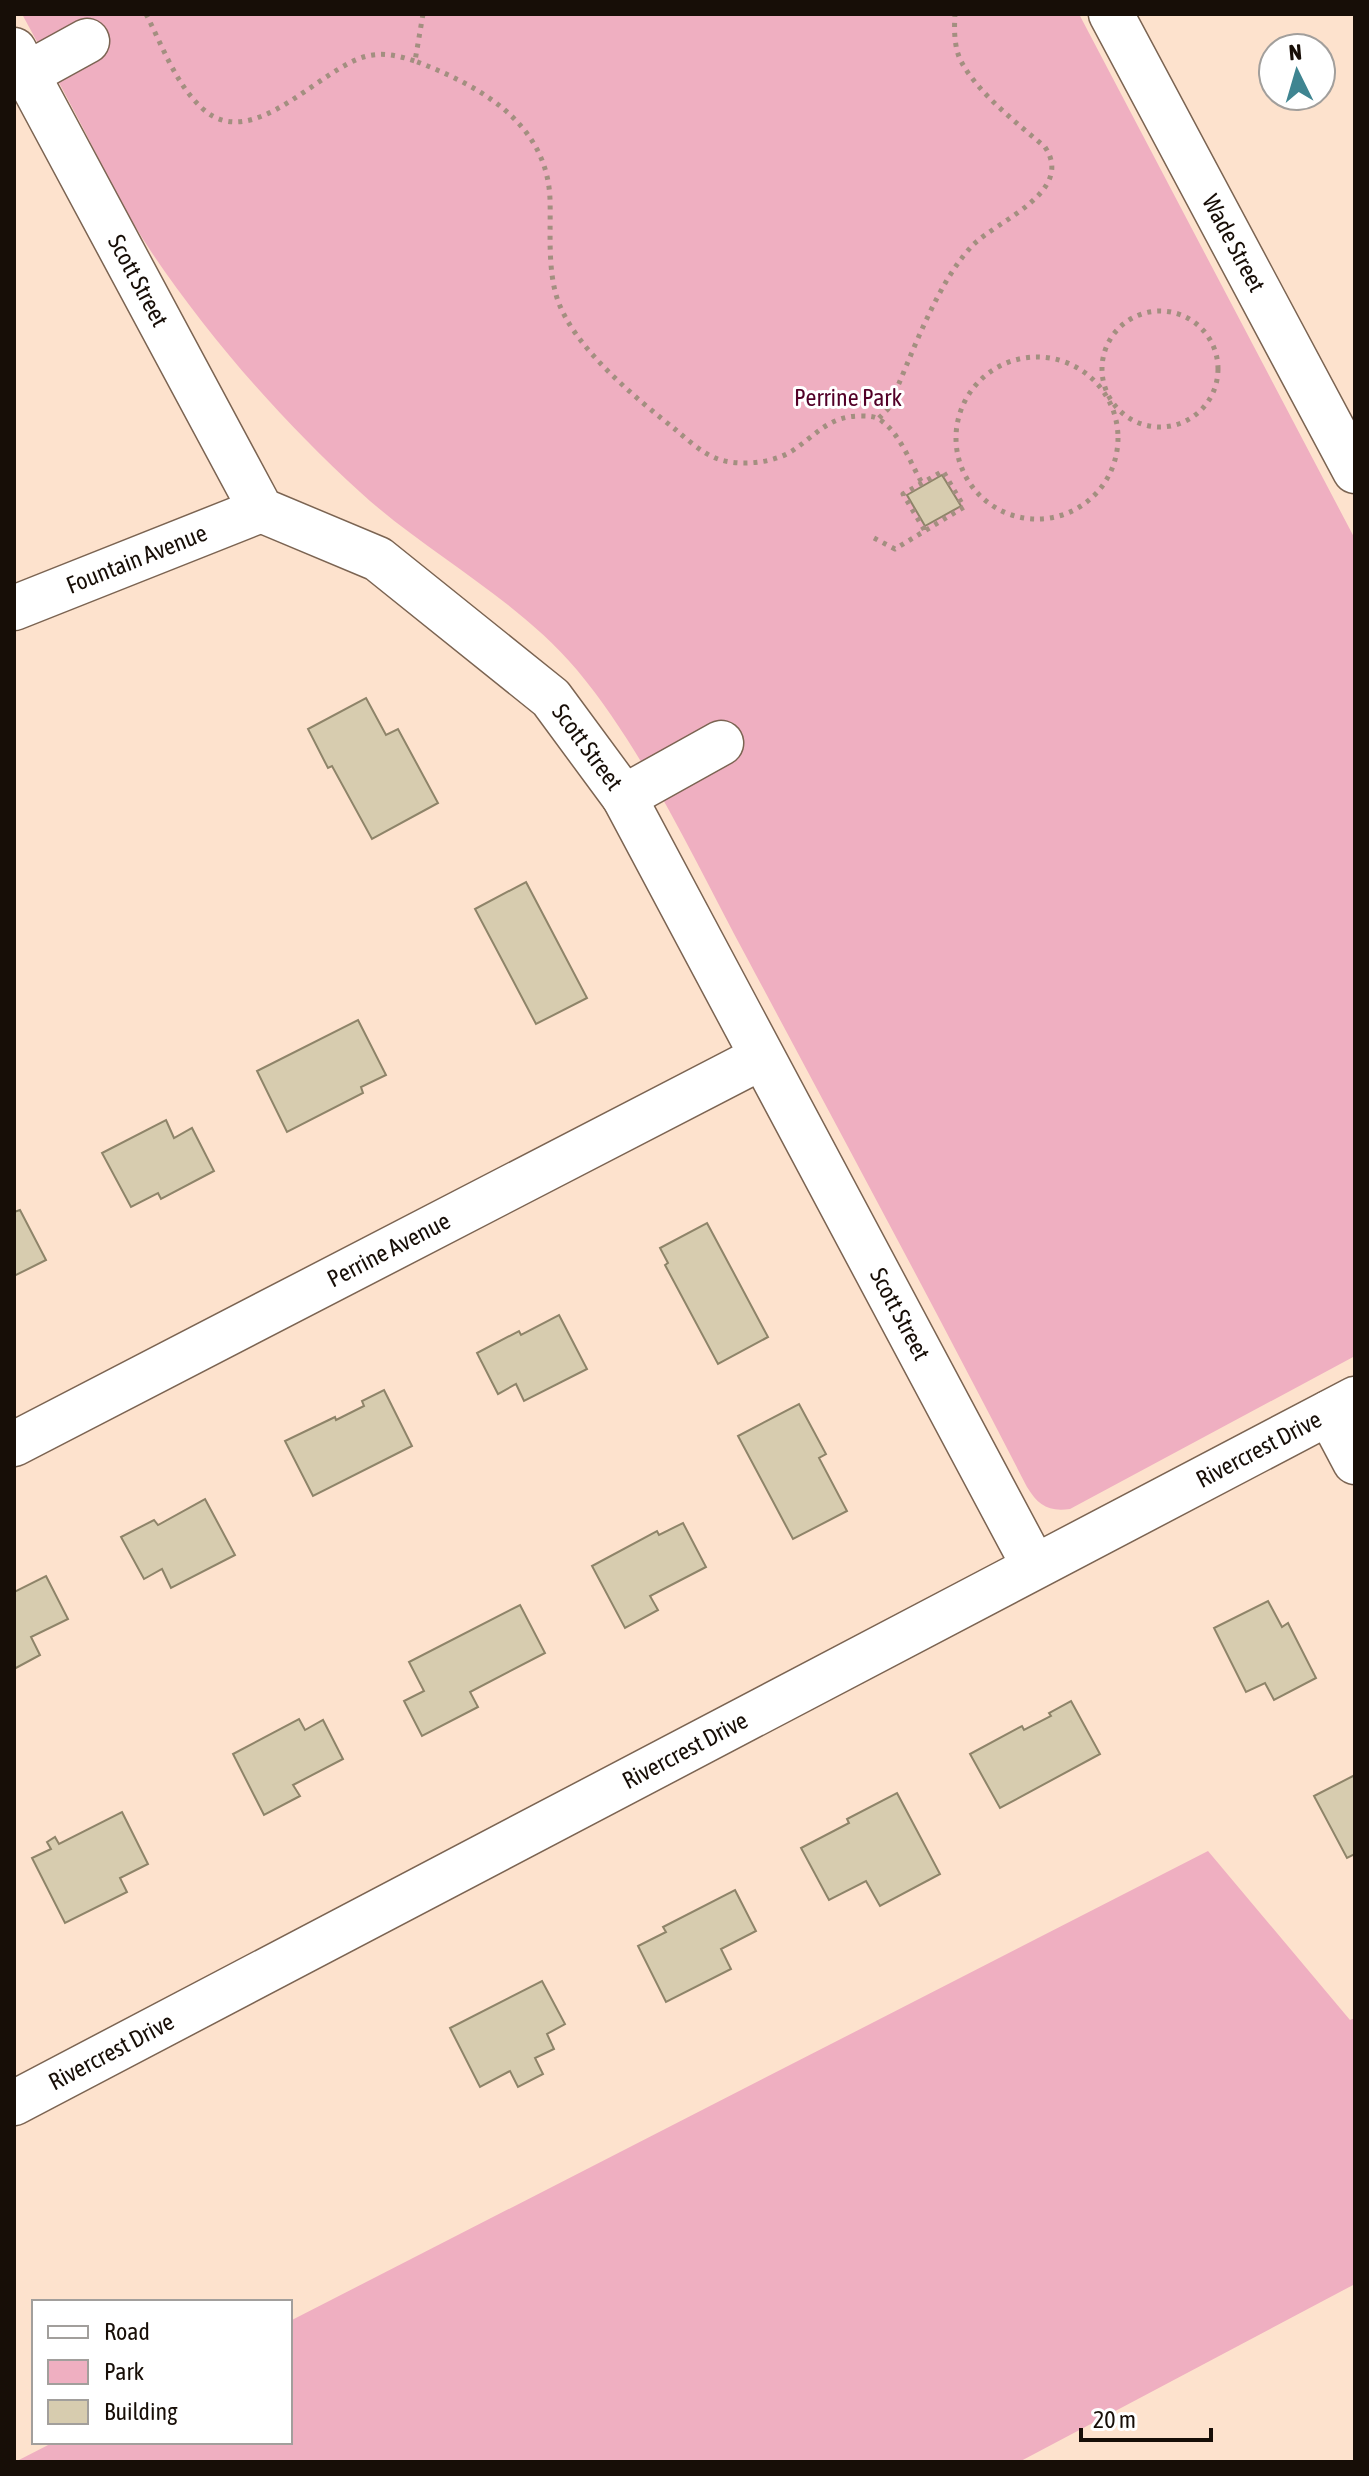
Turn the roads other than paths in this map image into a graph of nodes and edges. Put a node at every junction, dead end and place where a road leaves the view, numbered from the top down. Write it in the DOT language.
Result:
graph roads {
  1 [pos="1111,14"];
  2 [pos="87,41"];
  3 [pos="20,62"];
  4 [pos="1355,471"];
  5 [pos="261,510"];
  6 [pos="14,608"];
  7 [pos="721,743"];
  8 [pos="624,797"];
  9 [pos="762,1057"];
  10 [pos="1342,1406"];
  11 [pos="14,1444"];
  12 [pos="1355,1462"];
  13 [pos="1034,1566"];
  14 [pos="14,2103"];
  1 -- 4 [label="street, Wade Street"];
  2 -- 3 [label="street"];
  3 -- 5 [label="street, Scott Street"];
  5 -- 6 [label="street, Fountain Avenue"];
  5 -- 8 [label="street, Scott Street"];
  7 -- 8 [label="street"];
  8 -- 9 [label="street, Scott Street"];
  9 -- 11 [label="street, Perrine Avenue"];
  9 -- 13 [label="street, Scott Street"];
  10 -- 12 [label="street"];
  10 -- 13 [label="street, Rivercrest Drive"];
  13 -- 14 [label="street, Rivercrest Drive"];
}
